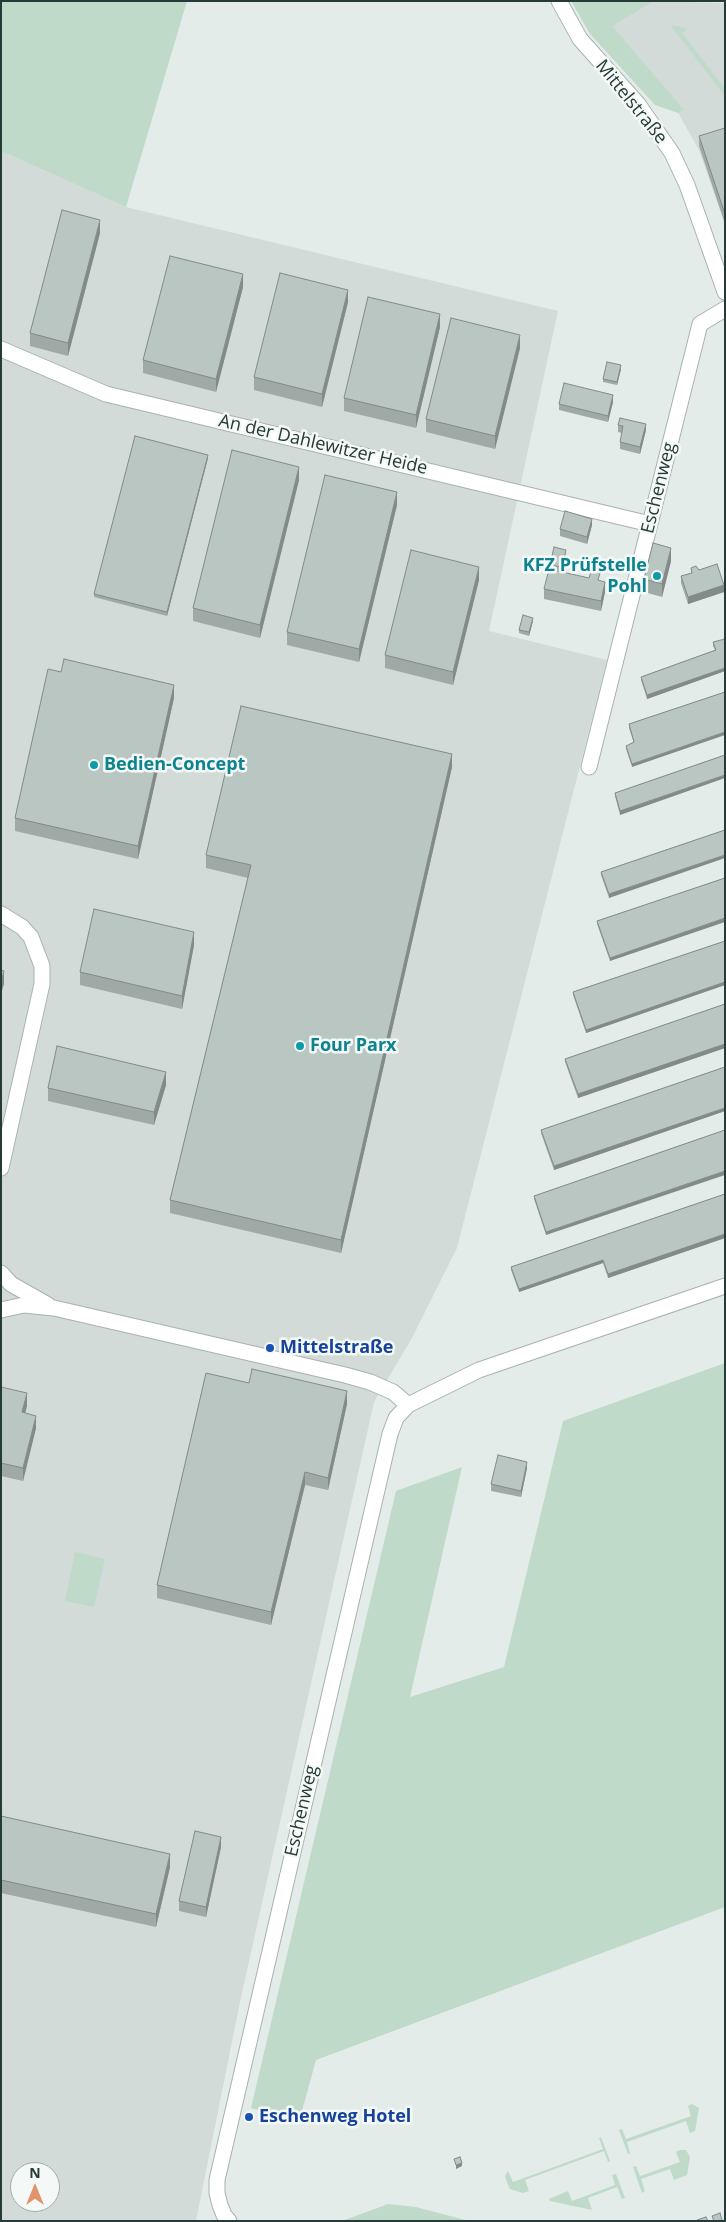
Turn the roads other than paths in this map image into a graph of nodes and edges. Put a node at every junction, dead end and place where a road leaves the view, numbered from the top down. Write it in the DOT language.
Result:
graph roads {
  1 [pos="559,1"];
  2 [pos="725,292"];
  3 [pos="725,308"];
  4 [pos="1,349"];
  5 [pos="650,524"];
  6 [pos="589,767"];
  7 [pos="1,914"];
  8 [pos="1,1168"];
  9 [pos="1,1273"];
  10 [pos="725,1286"];
  11 [pos="54,1308"];
  12 [pos="1,1310"];
  13 [pos="408,1405"];
  14 [pos="229,2221"];
  1 -- 2 [label="street, Mittelstraße"];
  3 -- 5 [label="street, Eschenweg"];
  4 -- 5 [label="street, An der Dahlewitzer Heide"];
  5 -- 6 [label="street, Eschenweg"];
  7 -- 8 [label="street"];
  9 -- 11 [label="street"];
  10 -- 13 [label="street"];
  11 -- 12 [label="street"];
  11 -- 13 [label="street"];
  13 -- 14 [label="street, Eschenweg"];
}
